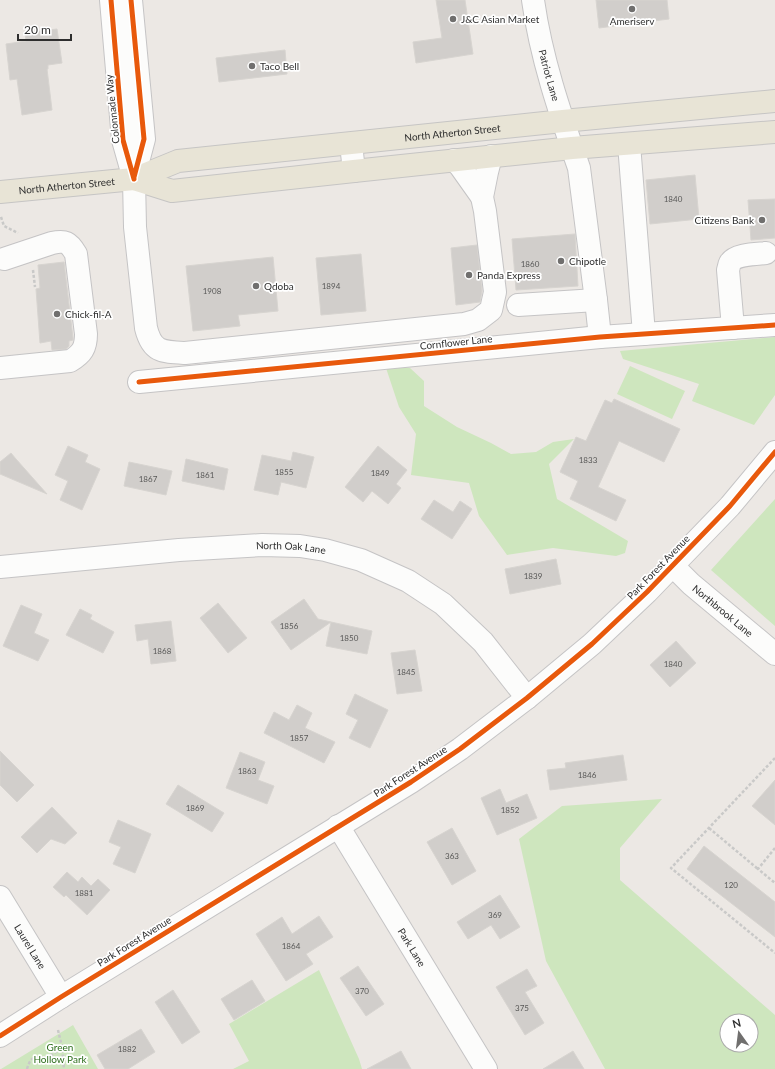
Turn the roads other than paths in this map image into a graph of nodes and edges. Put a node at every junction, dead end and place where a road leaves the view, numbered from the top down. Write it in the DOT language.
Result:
graph roads {
  1 [pos="116,0"];
  2 [pos="533,0"];
  3 [pos="775,101"];
  4 [pos="563,121"];
  5 [pos="775,132"];
  6 [pos="352,144"];
  7 [pos="629,144"];
  8 [pos="572,148"];
  9 [pos="491,156"];
  10 [pos="454,160"];
  11 [pos="354,171"];
  12 [pos="134,179"];
  13 [pos="0,192"];
  14 [pos="484,204"];
  15 [pos="766,253"];
  16 [pos="4,259"];
  17 [pos="596,300"];
  18 [pos="518,305"];
  19 [pos="775,325"];
  20 [pos="733,328"];
  21 [pos="644,334"];
  22 [pos="600,337"];
  23 [pos="0,368"];
  24 [pos="139,382"];
  25 [pos="775,452"];
  26 [pos="673,566"];
  27 [pos="0,567"];
  28 [pos="775,654"];
  29 [pos="528,698"];
  30 [pos="338,826"];
  31 [pos="0,897"];
  32 [pos="61,997"];
  33 [pos="0,1036"];
  34 [pos="486,1069"];
  1 -- 12 [label="street"];
  2 -- 4 [label="street, Patriot Lane"];
  3 -- 4 [label="main road, North Atherton Street"];
  4 -- 6 [label="main road, North Atherton Street"];
  4 -- 8 [label="street, Patriot Lane"];
  5 -- 7 [label="main road, North Atherton Street"];
  6 -- 11 [label="street"];
  6 -- 12 [label="main road, North Atherton Street"];
  7 -- 8 [label="main road, North Atherton Street"];
  7 -- 21 [label="street"];
  8 -- 9 [label="main road, North Atherton Street"];
  8 -- 17 [label="street, Patriot Lane"];
  9 -- 10 [label="main road, North Atherton Street"];
  9 -- 14 [label="street"];
  10 -- 11 [label="main road, North Atherton Street"];
  10 -- 14 [label="street"];
  11 -- 12 [label="main road, North Atherton Street"];
  12 -- 13 [label="main road, North Atherton Street"];
  12 -- 14 [label="street"];
  15 -- 20 [label="street"];
  16 -- 23 [label="street"];
  17 -- 18 [label="street"];
  17 -- 22 [label="street, Patriot Lane"];
  19 -- 20 [label="street, Cornflower Lane"];
  20 -- 21 [label="street, Cornflower Lane"];
  21 -- 22 [label="street, Cornflower Lane"];
  22 -- 24 [label="street, Cornflower Lane"];
  25 -- 26 [label="street, Park Forest Avenue"];
  26 -- 28 [label="street, Northbrook Lane"];
  26 -- 29 [label="street, Park Forest Avenue"];
  27 -- 29 [label="street, North Oak Lane"];
  29 -- 30 [label="street, Park Forest Avenue"];
  30 -- 32 [label="street, Park Forest Avenue"];
  30 -- 34 [label="street, Park Lane"];
  31 -- 32 [label="street, Laurel Lane"];
  32 -- 33 [label="street, Park Forest Avenue"];
}
